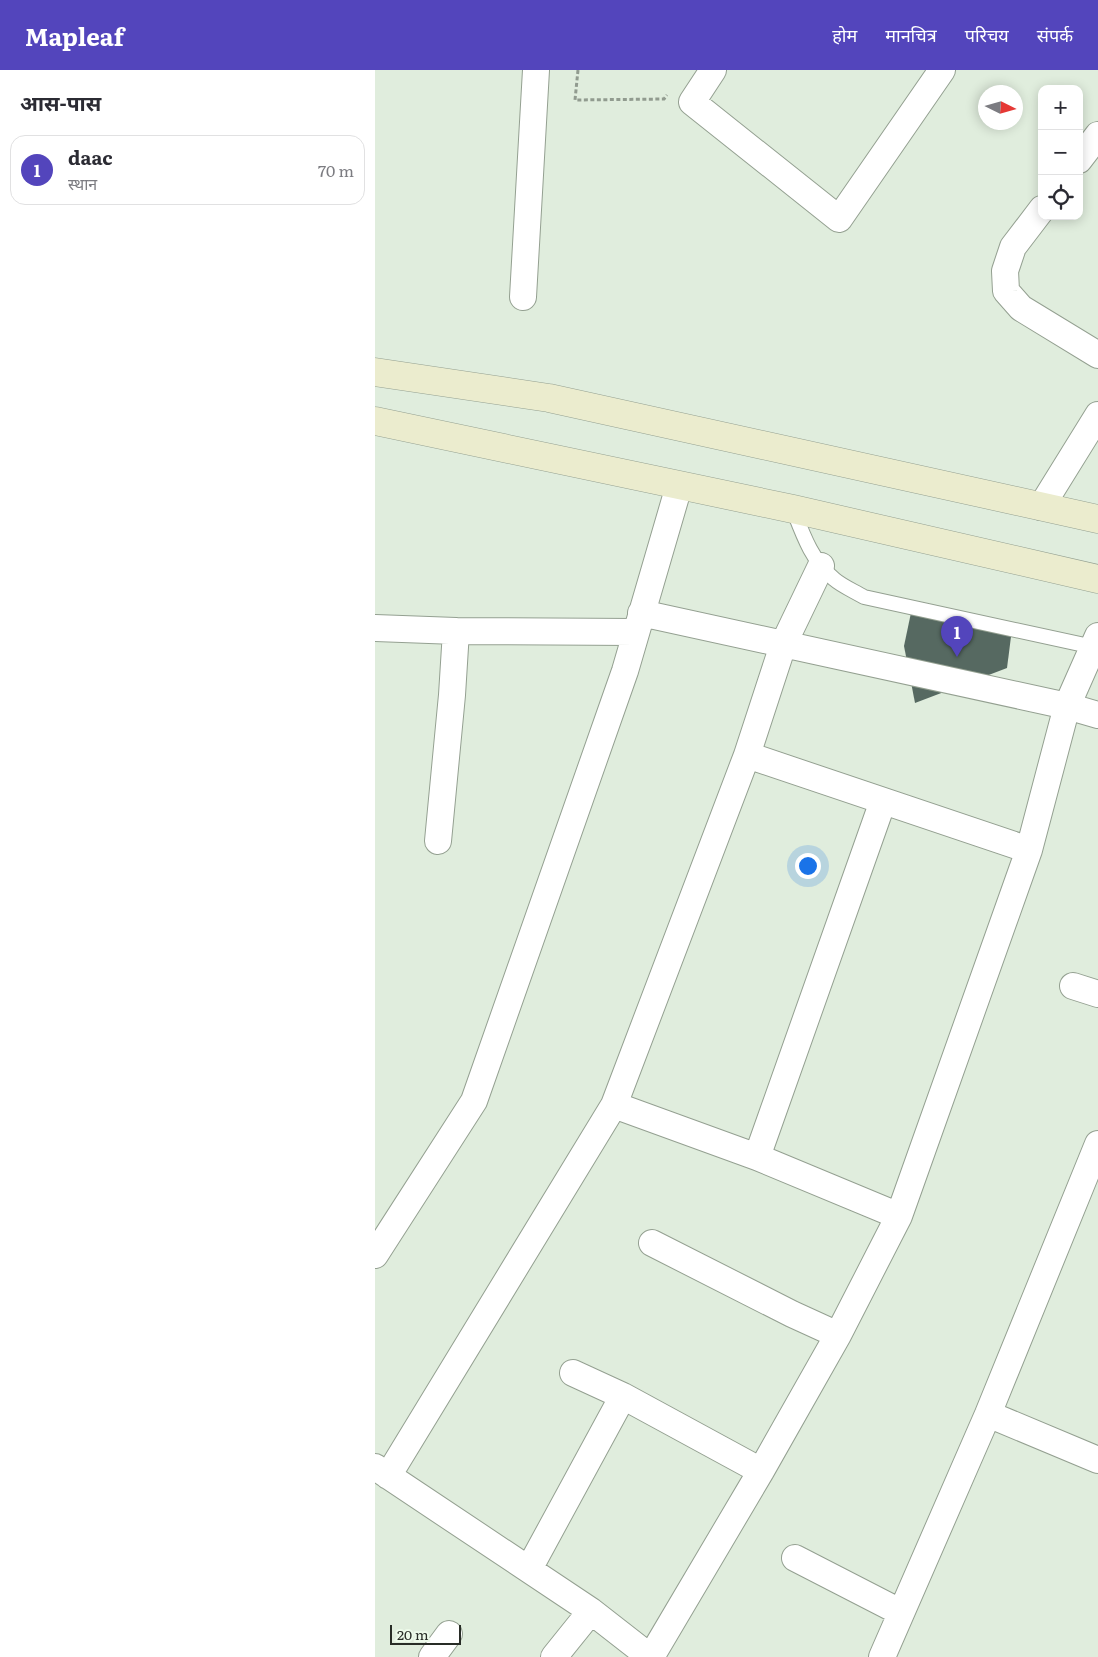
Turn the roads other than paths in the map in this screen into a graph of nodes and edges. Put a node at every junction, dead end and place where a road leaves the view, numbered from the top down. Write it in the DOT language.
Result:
graph roads {
  1 [pos="537,70"];
  2 [pos="713,70"];
  3 [pos="942,70"];
  4 [pos="1098,135"];
  5 [pos="1083,155"];
  6 [pos="1038,214"];
  7 [pos="523,296"];
  8 [pos="1098,355"];
  9 [pos="375,372"];
  10 [pos="1098,416"];
  11 [pos="375,421"];
  12 [pos="679,486"];
  13 [pos="1041,507"];
  14 [pos="793,509"];
  15 [pos="1098,519"];
  16 [pos="821,566"];
  17 [pos="1098,579"];
  18 [pos="638,623"];
  19 [pos="375,628"];
  20 [pos="456,631"];
  21 [pos="1096,644"];
  22 [pos="783,645"];
  23 [pos="1067,706"];
  24 [pos="1098,715"];
  25 [pos="747,756"];
  26 [pos="883,801"];
  27 [pos="439,841"];
  28 [pos="1029,850"];
  29 [pos="1073,986"];
  30 [pos="1098,994"];
  31 [pos="614,1105"];
  32 [pos="1098,1144"];
  33 [pos="757,1157"];
  34 [pos="899,1216"];
  35 [pos="652,1243"];
  36 [pos="375,1255"];
  37 [pos="838,1334"];
  38 [pos="573,1373"];
  39 [pos="623,1396"];
  40 [pos="988,1414"];
  41 [pos="1098,1460"];
  42 [pos="761,1471"];
  43 [pos="382,1472"];
  44 [pos="795,1558"];
  45 [pos="529,1569"];
  46 [pos="591,1611"];
  47 [pos="901,1612"];
  48 [pos="449,1634"];
  49 [pos="432,1657"];
  50 [pos="553,1657"];
  51 [pos="651,1657"];
  52 [pos="882,1657"];
  1 -- 7 [label="street"];
  2 -- 3 [label="street"];
  4 -- 5 [label="street"];
  6 -- 8 [label="street"];
  9 -- 13 [label="street"];
  10 -- 13 [label="street"];
  11 -- 12 [label="street"];
  12 -- 14 [label="street"];
  12 -- 18 [label="street"];
  13 -- 15 [label="street"];
  14 -- 16 [label="lane"];
  14 -- 17 [label="street"];
  16 -- 21 [label="lane"];
  16 -- 22 [label="street"];
  18 -- 20 [label="street"];
  18 -- 22 [label="street"];
  18 -- 36 [label="street"];
  19 -- 20 [label="street"];
  20 -- 27 [label="street"];
  21 -- 23 [label="street"];
  22 -- 23 [label="street"];
  22 -- 25 [label="street"];
  23 -- 24 [label="street"];
  23 -- 28 [label="street"];
  25 -- 26 [label="street"];
  25 -- 31 [label="street"];
  26 -- 28 [label="street"];
  26 -- 33 [label="street"];
  28 -- 34 [label="street"];
  29 -- 30 [label="street"];
  31 -- 33 [label="street"];
  31 -- 43 [label="street"];
  32 -- 40 [label="street"];
  33 -- 34 [label="street"];
  34 -- 37 [label="street"];
  35 -- 37 [label="street"];
  37 -- 42 [label="street"];
  38 -- 39 [label="street"];
  39 -- 42 [label="street"];
  39 -- 45 [label="street"];
  40 -- 41 [label="street"];
  40 -- 47 [label="street"];
  42 -- 51 [label="street"];
  43 -- 45 [label="street"];
  44 -- 47 [label="street"];
  45 -- 46 [label="street"];
  46 -- 50 [label="street"];
  46 -- 51 [label="street"];
  47 -- 52 [label="street"];
  48 -- 49 [label="street"];
}
